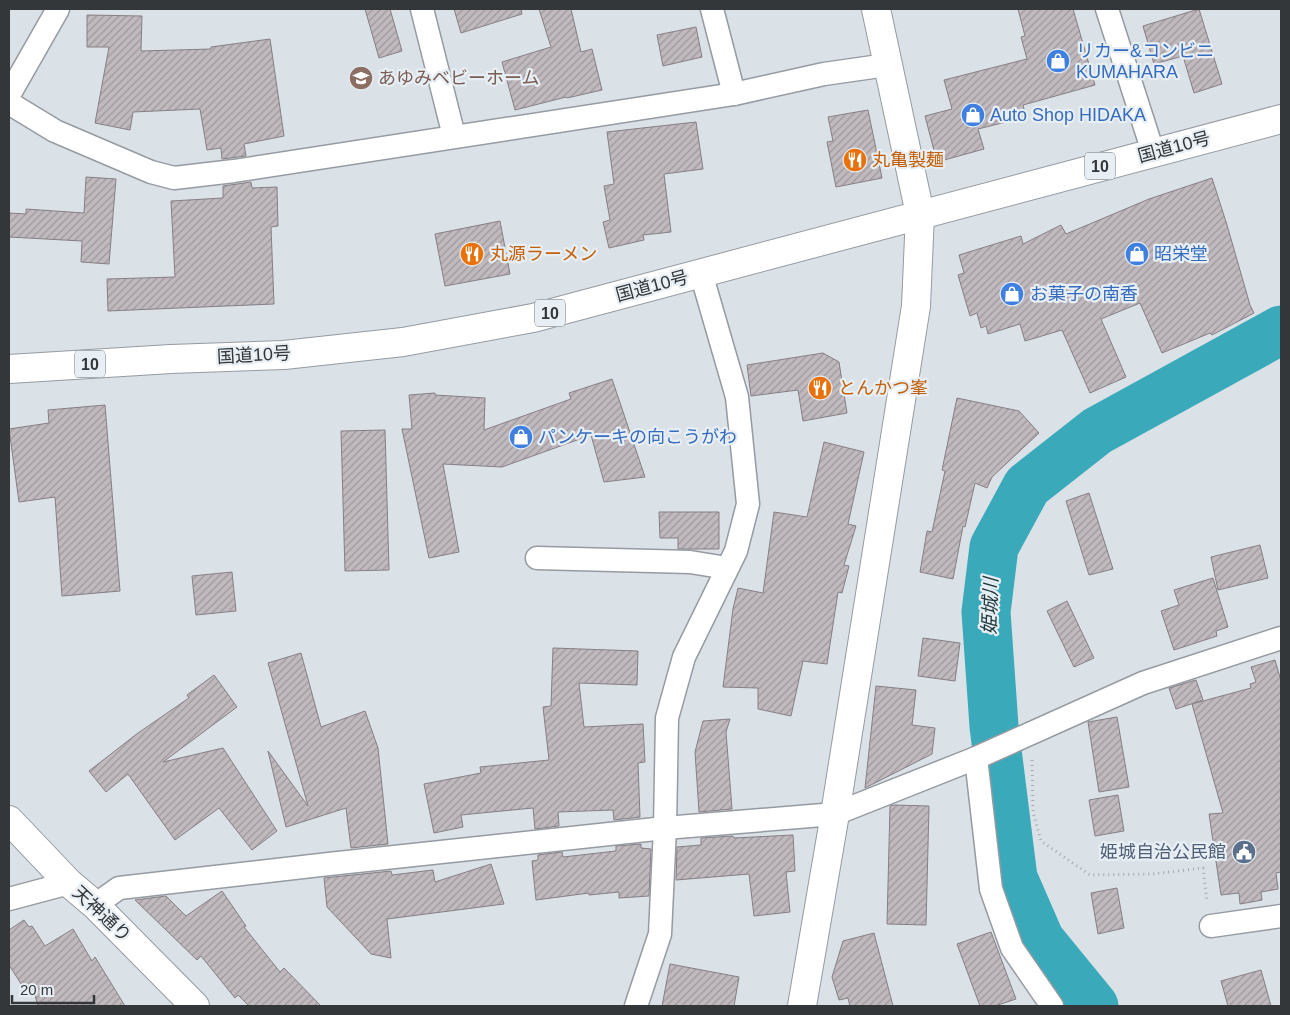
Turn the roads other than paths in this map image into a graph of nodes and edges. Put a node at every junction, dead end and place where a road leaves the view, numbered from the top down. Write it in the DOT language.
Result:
graph roads {
  1 [pos="58,9"];
  2 [pos="422,9"];
  3 [pos="712,9"];
  4 [pos="876,9"];
  5 [pos="1107,9"];
  6 [pos="887,65"];
  7 [pos="734,94"];
  8 [pos="9,95"];
  9 [pos="9,103"];
  10 [pos="1281,118"];
  11 [pos="454,136"];
  12 [pos="1153,152"];
  13 [pos="920,214"];
  14 [pos="701,273"];
  15 [pos="9,369"];
  16 [pos="537,558"];
  17 [pos="727,568"];
  18 [pos="1281,638"];
  19 [pos="979,756"];
  20 [pos="835,814"];
  21 [pos="9,820"];
  22 [pos="665,828"];
  23 [pos="69,883"];
  24 [pos="9,899"];
  25 [pos="96,905"];
  26 [pos="1281,916"];
  27 [pos="1210,926"];
  28 [pos="195,1006"];
  29 [pos="636,1006"];
  30 [pos="802,1006"];
  31 [pos="1052,1006"];
  1 -- 8 [label="street"];
  2 -- 11 [label="street"];
  3 -- 7 [label="street"];
  4 -- 6 [label="main road"];
  5 -- 12 [label="street"];
  6 -- 7 [label="street"];
  6 -- 13 [label="main road"];
  7 -- 11 [label="street"];
  9 -- 11 [label="street"];
  10 -- 12 [label="main road, 国道10号 / 10"];
  12 -- 13 [label="main road, 国道10号 / 10"];
  13 -- 14 [label="main road, 国道10号 / 10"];
  13 -- 20 [label="main road"];
  14 -- 15 [label="main road, 国道10号 / 10"];
  14 -- 17 [label="street"];
  16 -- 17 [label="street"];
  17 -- 22 [label="street"];
  18 -- 19 [label="street"];
  19 -- 20 [label="street"];
  19 -- 31 [label="street"];
  20 -- 22 [label="street"];
  20 -- 30 [label="main road"];
  21 -- 23 [label="main road, 天神通り"];
  22 -- 25 [label="street"];
  22 -- 29 [label="street"];
  23 -- 24 [label="street"];
  23 -- 25 [label="main road, 天神通り"];
  25 -- 28 [label="main road, 天神通り"];
  26 -- 27 [label="street"];
}
